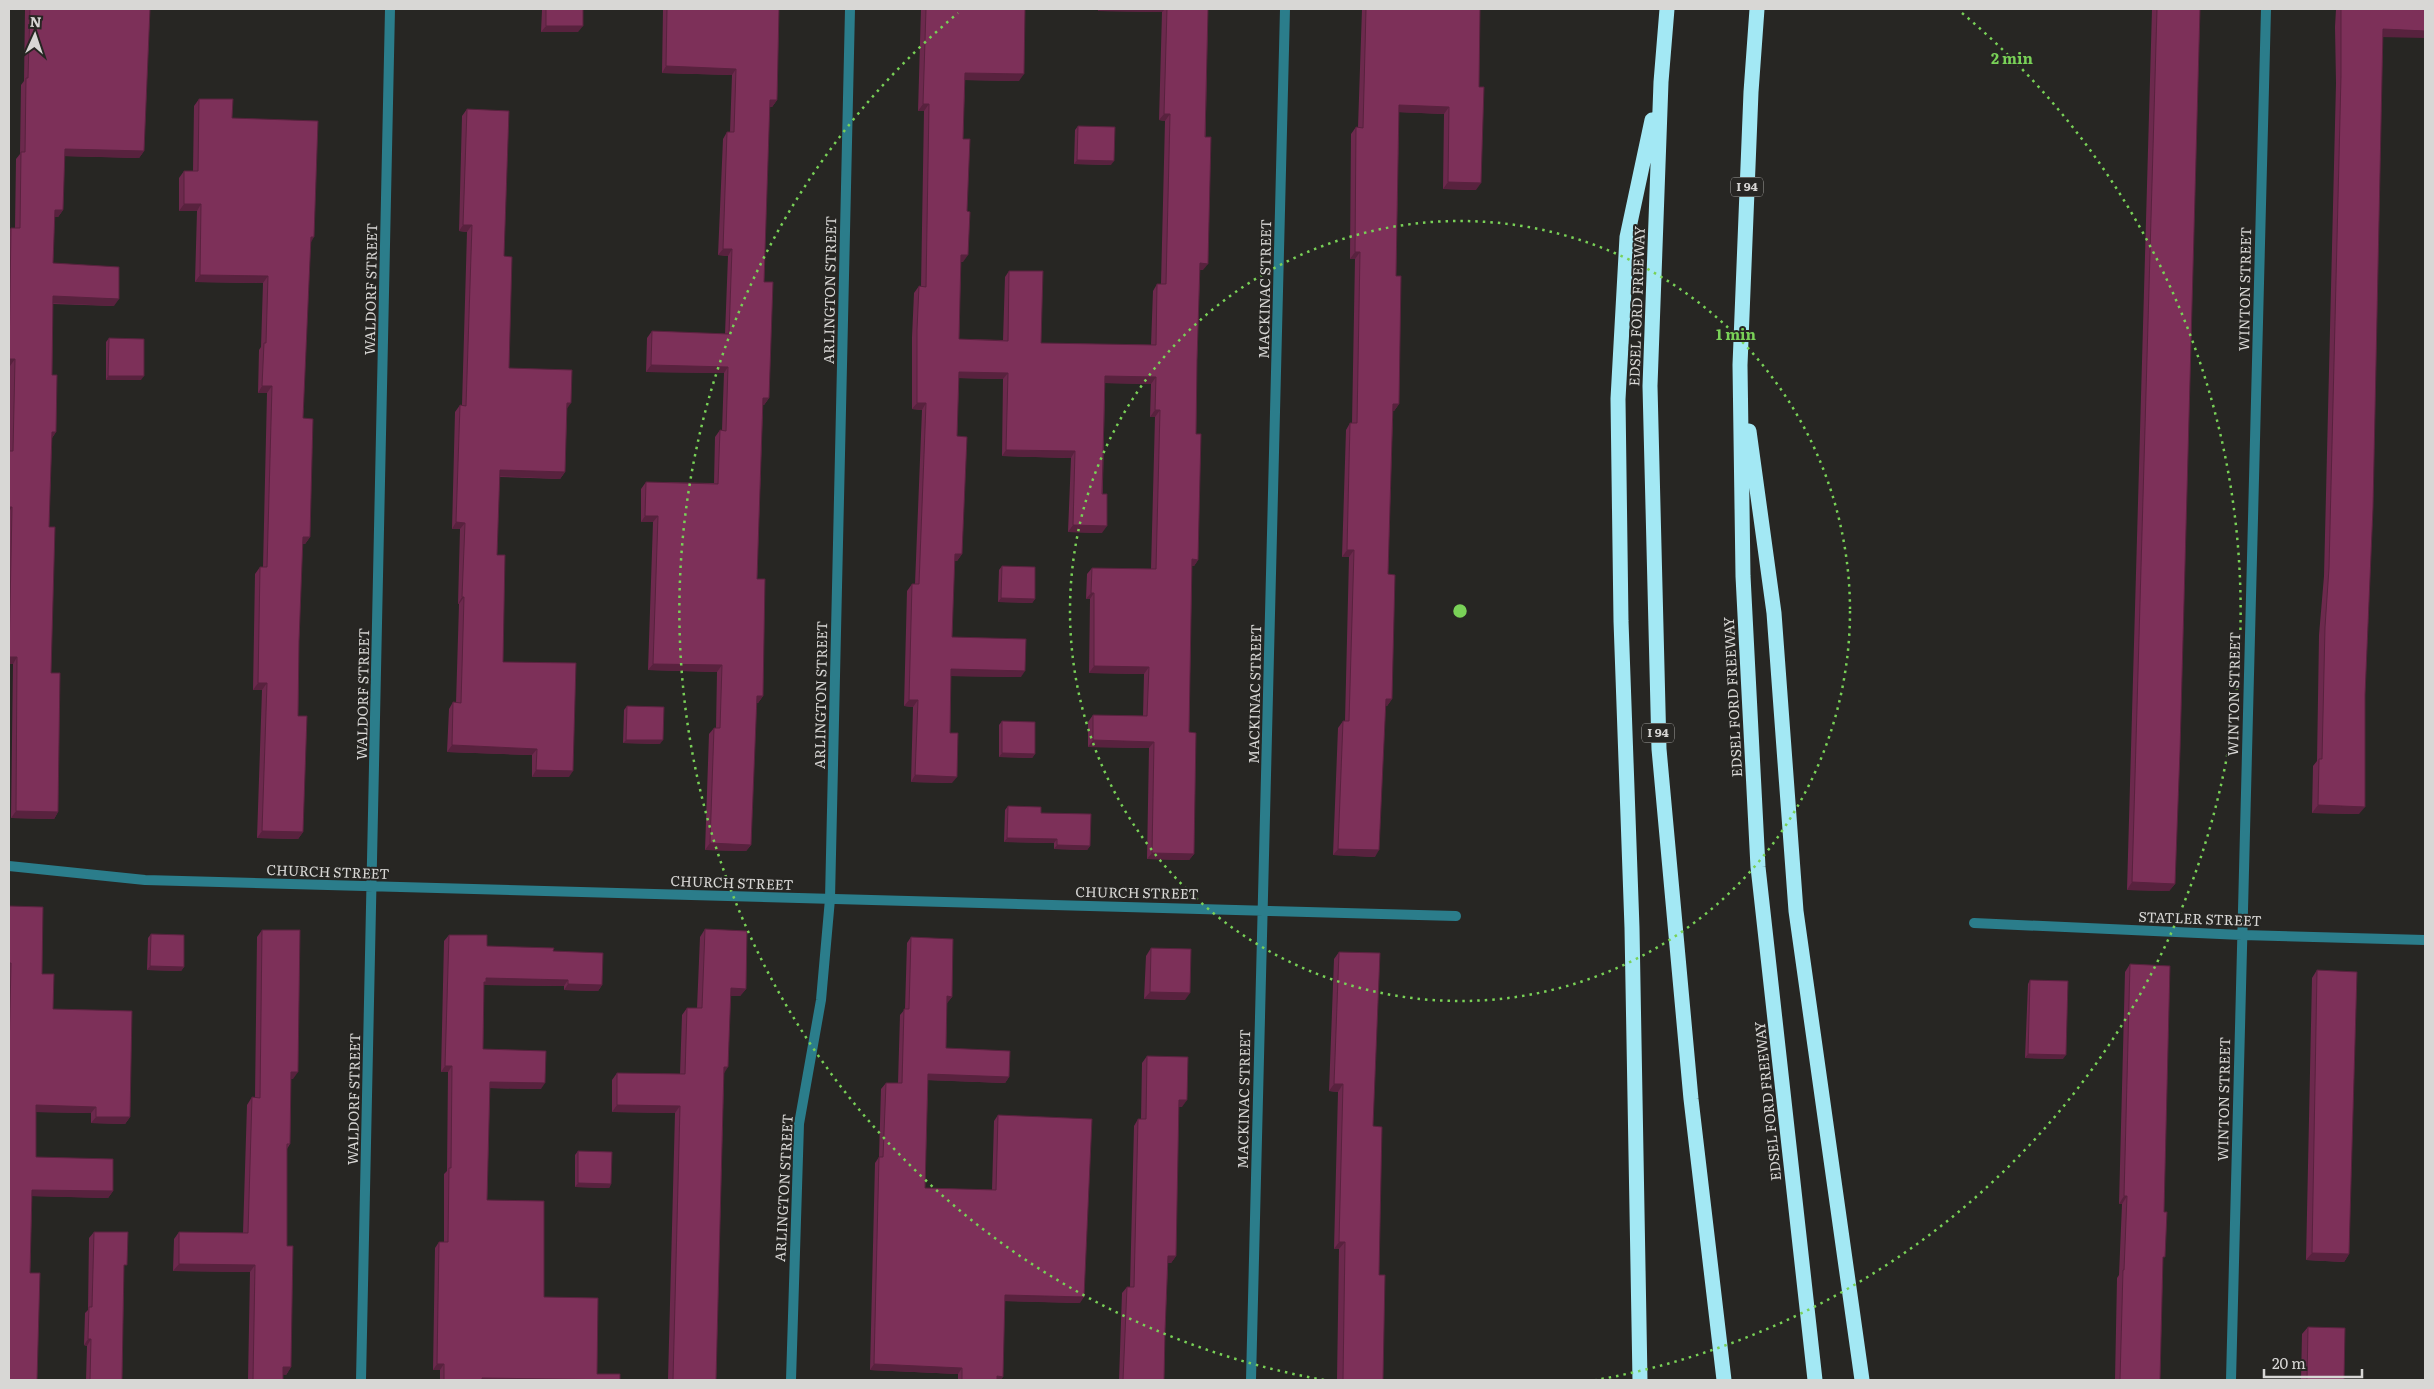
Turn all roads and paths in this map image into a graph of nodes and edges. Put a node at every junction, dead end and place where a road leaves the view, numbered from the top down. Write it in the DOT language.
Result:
graph roads {
  1 [pos="390,9"];
  2 [pos="850,9"];
  3 [pos="1285,9"];
  4 [pos="1667,9"];
  5 [pos="1758,9"];
  6 [pos="2266,9"];
  7 [pos="1661,82"];
  8 [pos="1740,365"];
  9 [pos="9,866"];
  10 [pos="373,887"];
  11 [pos="830,899"];
  12 [pos="1263,909"];
  13 [pos="1456,916"];
  14 [pos="1974,923"];
  15 [pos="2242,935"];
  16 [pos="2425,940"];
  17 [pos="360,1380"];
  18 [pos="791,1380"];
  19 [pos="1251,1380"];
  20 [pos="1640,1380"];
  21 [pos="1724,1380"];
  22 [pos="1815,1380"];
  23 [pos="1862,1380"];
  24 [pos="2231,1380"];
  1 -- 10 [label="street, WALDORF STREET"];
  2 -- 11 [label="street, ARLINGTON STREET"];
  3 -- 12 [label="street, MACKINAC STREET"];
  4 -- 7 [label="highway, EDSEL FORD FREEWAY / I 94"];
  5 -- 8 [label="highway, EDSEL FORD FREEWAY / I 94"];
  6 -- 15 [label="street, WINTON STREET"];
  7 -- 20 [label="highway"];
  7 -- 21 [label="highway, EDSEL FORD FREEWAY / I 94"];
  8 -- 22 [label="highway, EDSEL FORD FREEWAY / I 94"];
  8 -- 23 [label="highway"];
  9 -- 10 [label="street, CHURCH STREET"];
  10 -- 11 [label="street, CHURCH STREET"];
  10 -- 17 [label="street, WALDORF STREET"];
  11 -- 12 [label="street, CHURCH STREET"];
  11 -- 18 [label="street, ARLINGTON STREET"];
  12 -- 13 [label="street, CHURCH STREET"];
  12 -- 19 [label="street, MACKINAC STREET"];
  14 -- 15 [label="street, STATLER STREET"];
  15 -- 16 [label="street, STATLER STREET"];
  15 -- 24 [label="street, WINTON STREET"];
}
